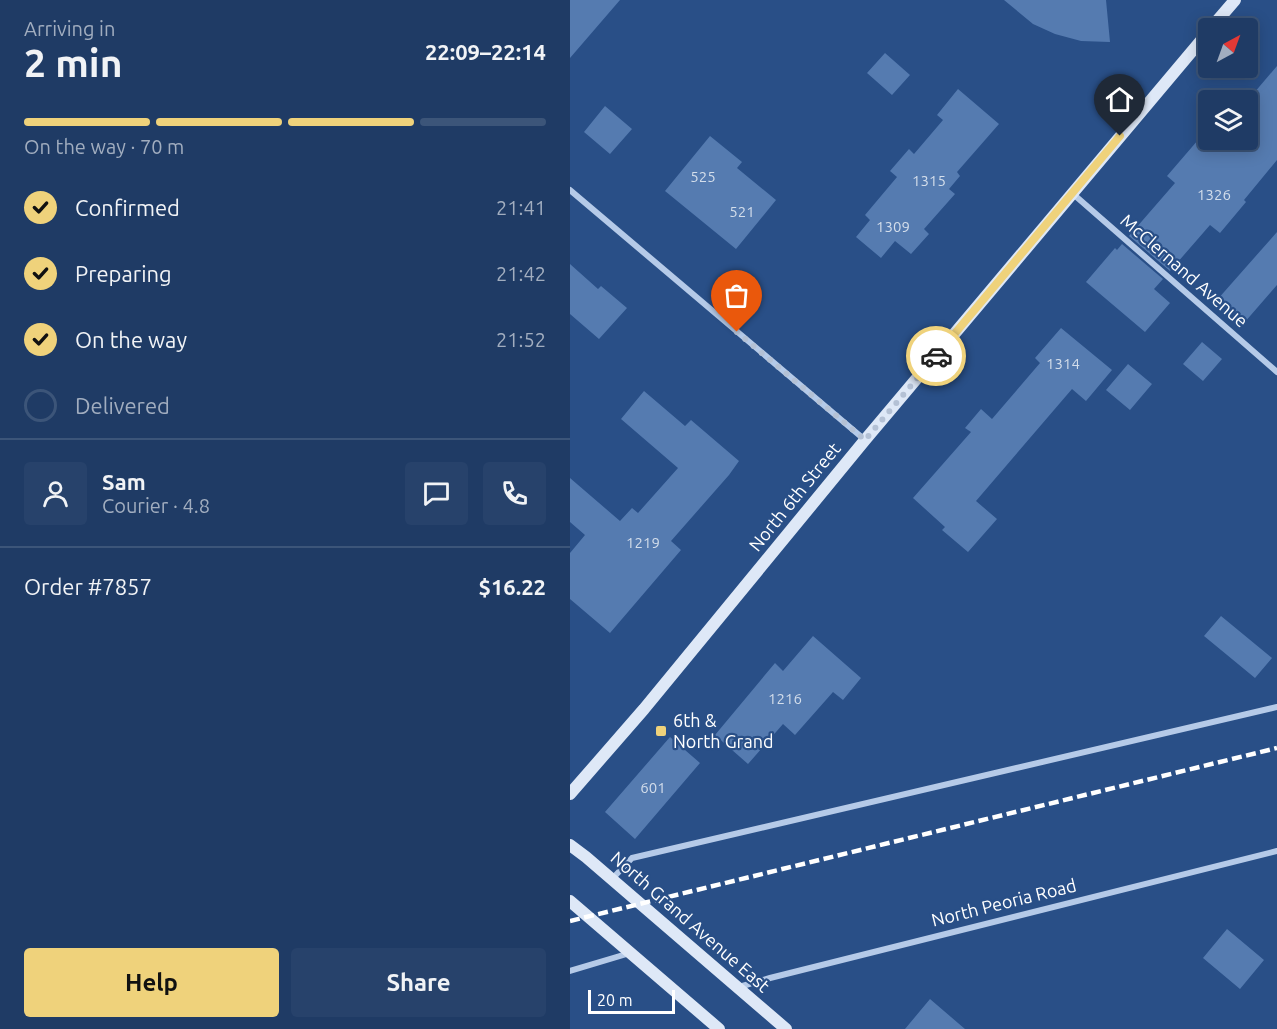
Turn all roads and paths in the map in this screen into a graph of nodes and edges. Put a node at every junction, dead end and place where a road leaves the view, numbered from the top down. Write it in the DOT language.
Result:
graph roads {
  1 [pos="1235,0"];
  2 [pos="1220,18"];
  3 [pos="1198,44"];
  4 [pos="570,190"];
  5 [pos="1071,193"];
  6 [pos="1277,372"];
  7 [pos="865,440"];
  8 [pos="1277,707"];
  9 [pos="570,794"];
  10 [pos="570,845"];
  11 [pos="1277,851"];
  12 [pos="612,879"];
  13 [pos="570,902"];
  14 [pos="630,953"];
  15 [pos="570,971"];
  16 [pos="739,987"];
  17 [pos="718,1029"];
  18 [pos="786,1029"];
  1 -- 2 [label="main road, North 6th Street"];
  3 -- 5 [label="main road, North 6th Street"];
  4 -- 7 [label="street"];
  5 -- 6 [label="street, McClernand Avenue"];
  5 -- 7 [label="main road, North 6th Street"];
  7 -- 9 [label="main road, North 6th Street"];
  8 -- 12 [label="street"];
  10 -- 12 [label="main road, North Grand Avenue East"];
  11 -- 16 [label="street, North Peoria Road"];
  12 -- 16 [label="main road, North Grand Avenue East"];
  13 -- 14 [label="main road"];
  14 -- 15 [label="street"];
  14 -- 17 [label="main road"];
  16 -- 18 [label="main road, North Grand Avenue East"];
}
